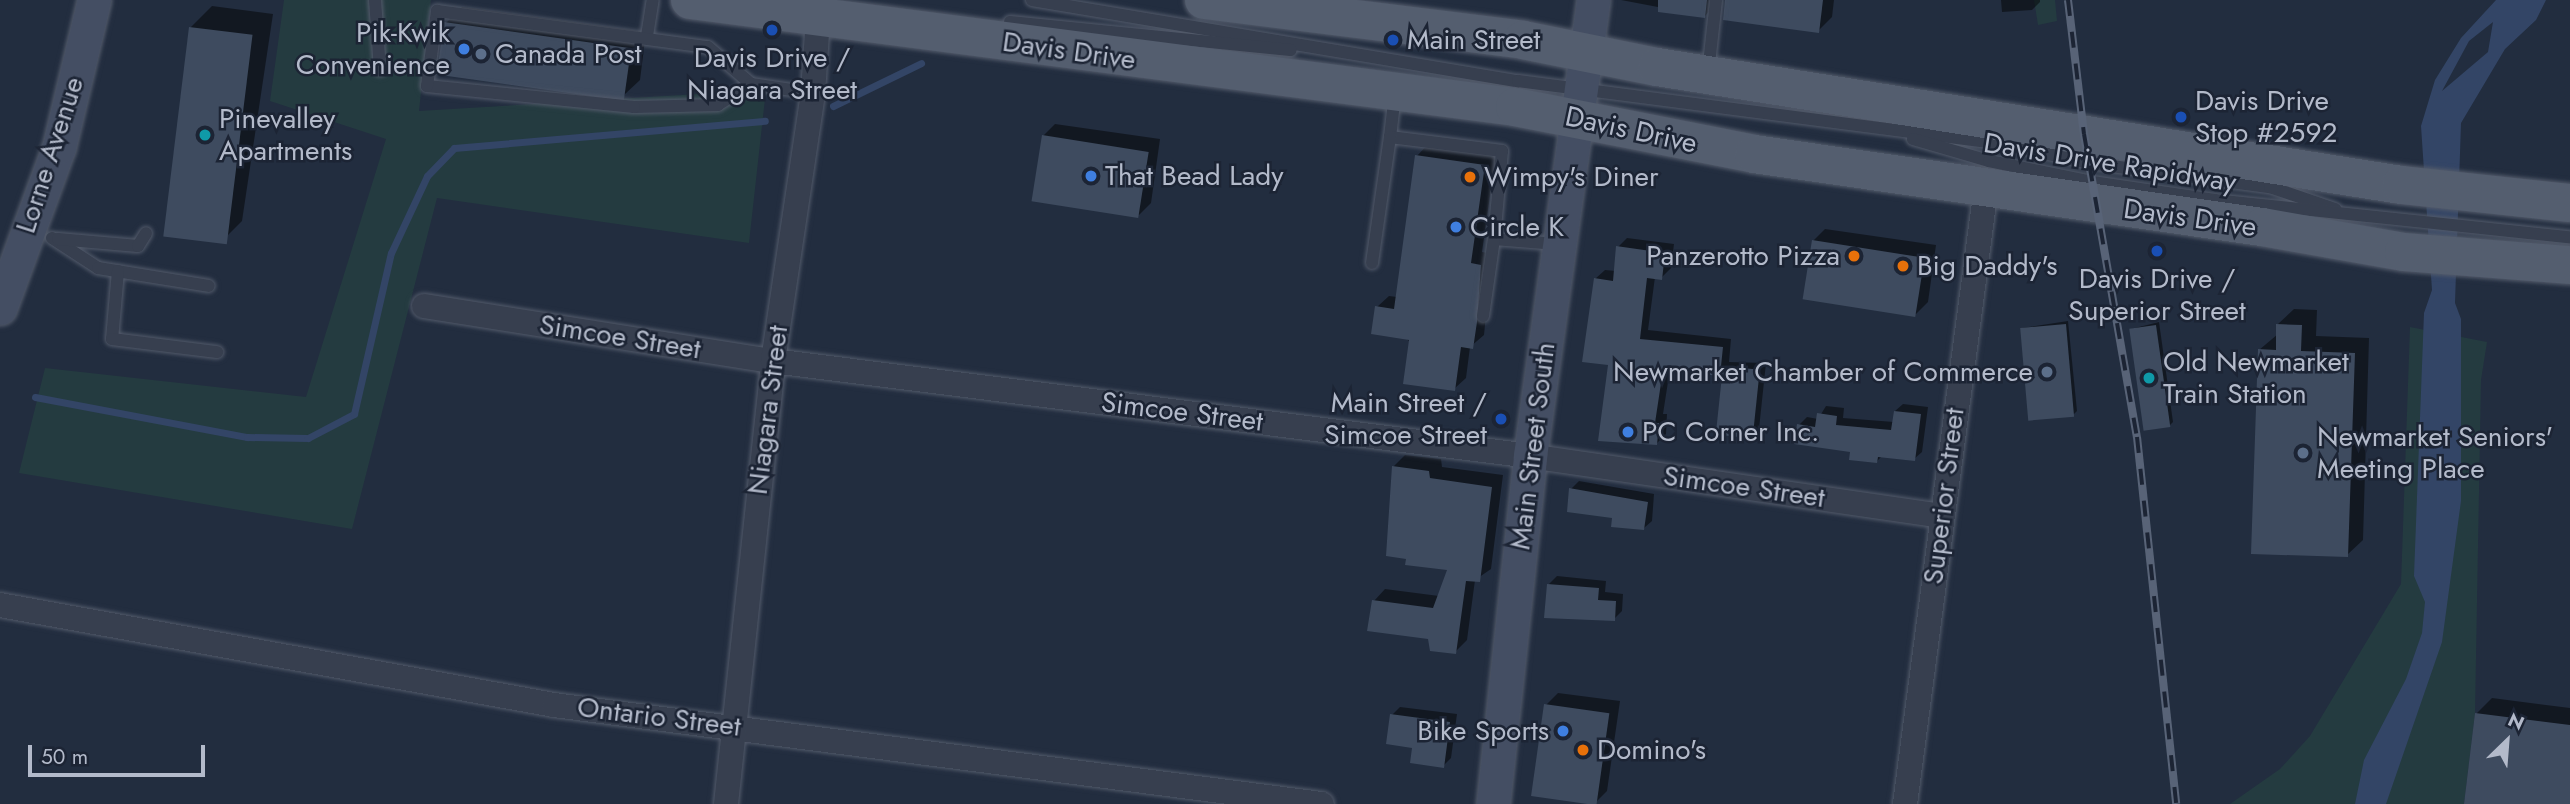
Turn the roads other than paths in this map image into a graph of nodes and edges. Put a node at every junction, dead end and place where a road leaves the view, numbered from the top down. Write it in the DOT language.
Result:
graph roads {
  1 [pos="94,0"];
  2 [pos="375,0"];
  3 [pos="653,0"];
  4 [pos="690,0"];
  5 [pos="1032,0"];
  6 [pos="1204,0"];
  7 [pos="1593,0"];
  8 [pos="1716,0"];
  9 [pos="818,18"];
  10 [pos="990,20"];
  11 [pos="647,36"];
  12 [pos="1347,55"];
  13 [pos="380,69"];
  14 [pos="1708,74"];
  15 [pos="751,85"];
  16 [pos="1583,87"];
  17 [pos="813,93"];
  18 [pos="1395,93"];
  19 [pos="1883,129"];
  20 [pos="1390,137"];
  21 [pos="2270,175"];
  22 [pos="1986,188"];
  23 [pos="2570,202"];
  24 [pos="2335,209"];
  25 [pos="2264,216"];
  26 [pos="2401,218"];
  27 [pos="2570,227"];
  28 [pos="2531,231"];
  29 [pos="146,233"];
  30 [pos="39,236"];
  31 [pos="2570,237"];
  32 [pos="1494,239"];
  33 [pos="1558,244"];
  34 [pos="1372,263"];
  35 [pos="2570,265"];
  36 [pos="118,271"];
  37 [pos="209,286"];
  38 [pos="424,306"];
  39 [pos="0,307"];
  40 [pos="1483,316"];
  41 [pos="216,352"];
  42 [pos="773,361"];
  43 [pos="1530,456"];
  44 [pos="1940,516"];
  45 [pos="0,605"];
  46 [pos="732,725"];
  47 [pos="726,804"];
  48 [pos="1322,804"];
  49 [pos="1493,804"];
  50 [pos="1905,804"];
  1 -- 30 [label="main road, Lorne Avenue"];
  2 -- 13 [label="lane"];
  3 -- 11 [label="lane"];
  4 -- 9 [label="main road, Davis Drive"];
  5 -- 12 [label="lane, Davis Drive Rapidway"];
  6 -- 16 [label="main road, Davis Drive"];
  7 -- 16 [label="main road, Main Street South"];
  8 -- 14 [label="lane"];
  9 -- 17 [label="street, Niagara Street"];
  9 -- 18 [label="main road, Davis Drive"];
  10 -- 12 [label="lane, Davis Drive Rapidway"];
  11 -- 15 [label="lane"];
  11 -- 15 [label="lane"];
  12 -- 16 [label="lane, Davis Drive Rapidway"];
  14 -- 16 [label="main road, Davis Drive"];
  14 -- 21 [label="main road, Davis Drive"];
  15 -- 17 [label="lane"];
  16 -- 18 [label="main road, Davis Drive"];
  16 -- 19 [label="lane, Davis Drive Rapidway"];
  16 -- 22 [label="main road, Davis Drive"];
  16 -- 33 [label="main road, Main Street South"];
  17 -- 42 [label="street, Niagara Street"];
  18 -- 20 [label="lane"];
  19 -- 21 [label="lane, Davis Drive Rapidway"];
  19 -- 25 [label="lane, Davis Drive Rapidway"];
  20 -- 32 [label="lane"];
  20 -- 34 [label="lane"];
  21 -- 24 [label="lane, Davis Drive Rapidway"];
  21 -- 25 [label="lane"];
  21 -- 26 [label="main road, Davis Drive"];
  22 -- 25 [label="main road, Davis Drive"];
  22 -- 44 [label="street, Superior Street"];
  23 -- 28 [label="main road, Davis Drive"];
  24 -- 25 [label="lane, Davis Drive Rapidway"];
  24 -- 26 [label="lane, Davis Drive Rapidway"];
  25 -- 26 [label="main road, Davis Drive"];
  26 -- 28 [label="main road, Davis Drive"];
  26 -- 28 [label="main road, Davis Drive"];
  27 -- 28 [label="lane"];
  28 -- 31 [label="lane"];
  28 -- 35 [label="main road, Davis Drive"];
  29 -- 30 [label="lane"];
  30 -- 36 [label="lane"];
  30 -- 39 [label="main road, Lorne Avenue"];
  32 -- 33 [label="lane"];
  32 -- 40 [label="lane"];
  33 -- 43 [label="main road, Main Street South"];
  36 -- 37 [label="lane"];
  36 -- 41 [label="lane"];
  38 -- 42 [label="street, Simcoe Street"];
  42 -- 43 [label="street, Simcoe Street"];
  42 -- 46 [label="street, Niagara Street"];
  43 -- 44 [label="street, Simcoe Street"];
  43 -- 49 [label="main road, Main Street South"];
  44 -- 50 [label="street, Superior Street"];
  45 -- 46 [label="street, Ontario Street"];
  46 -- 47 [label="street, Niagara Street"];
  46 -- 48 [label="street, Ontario Street"];
}
